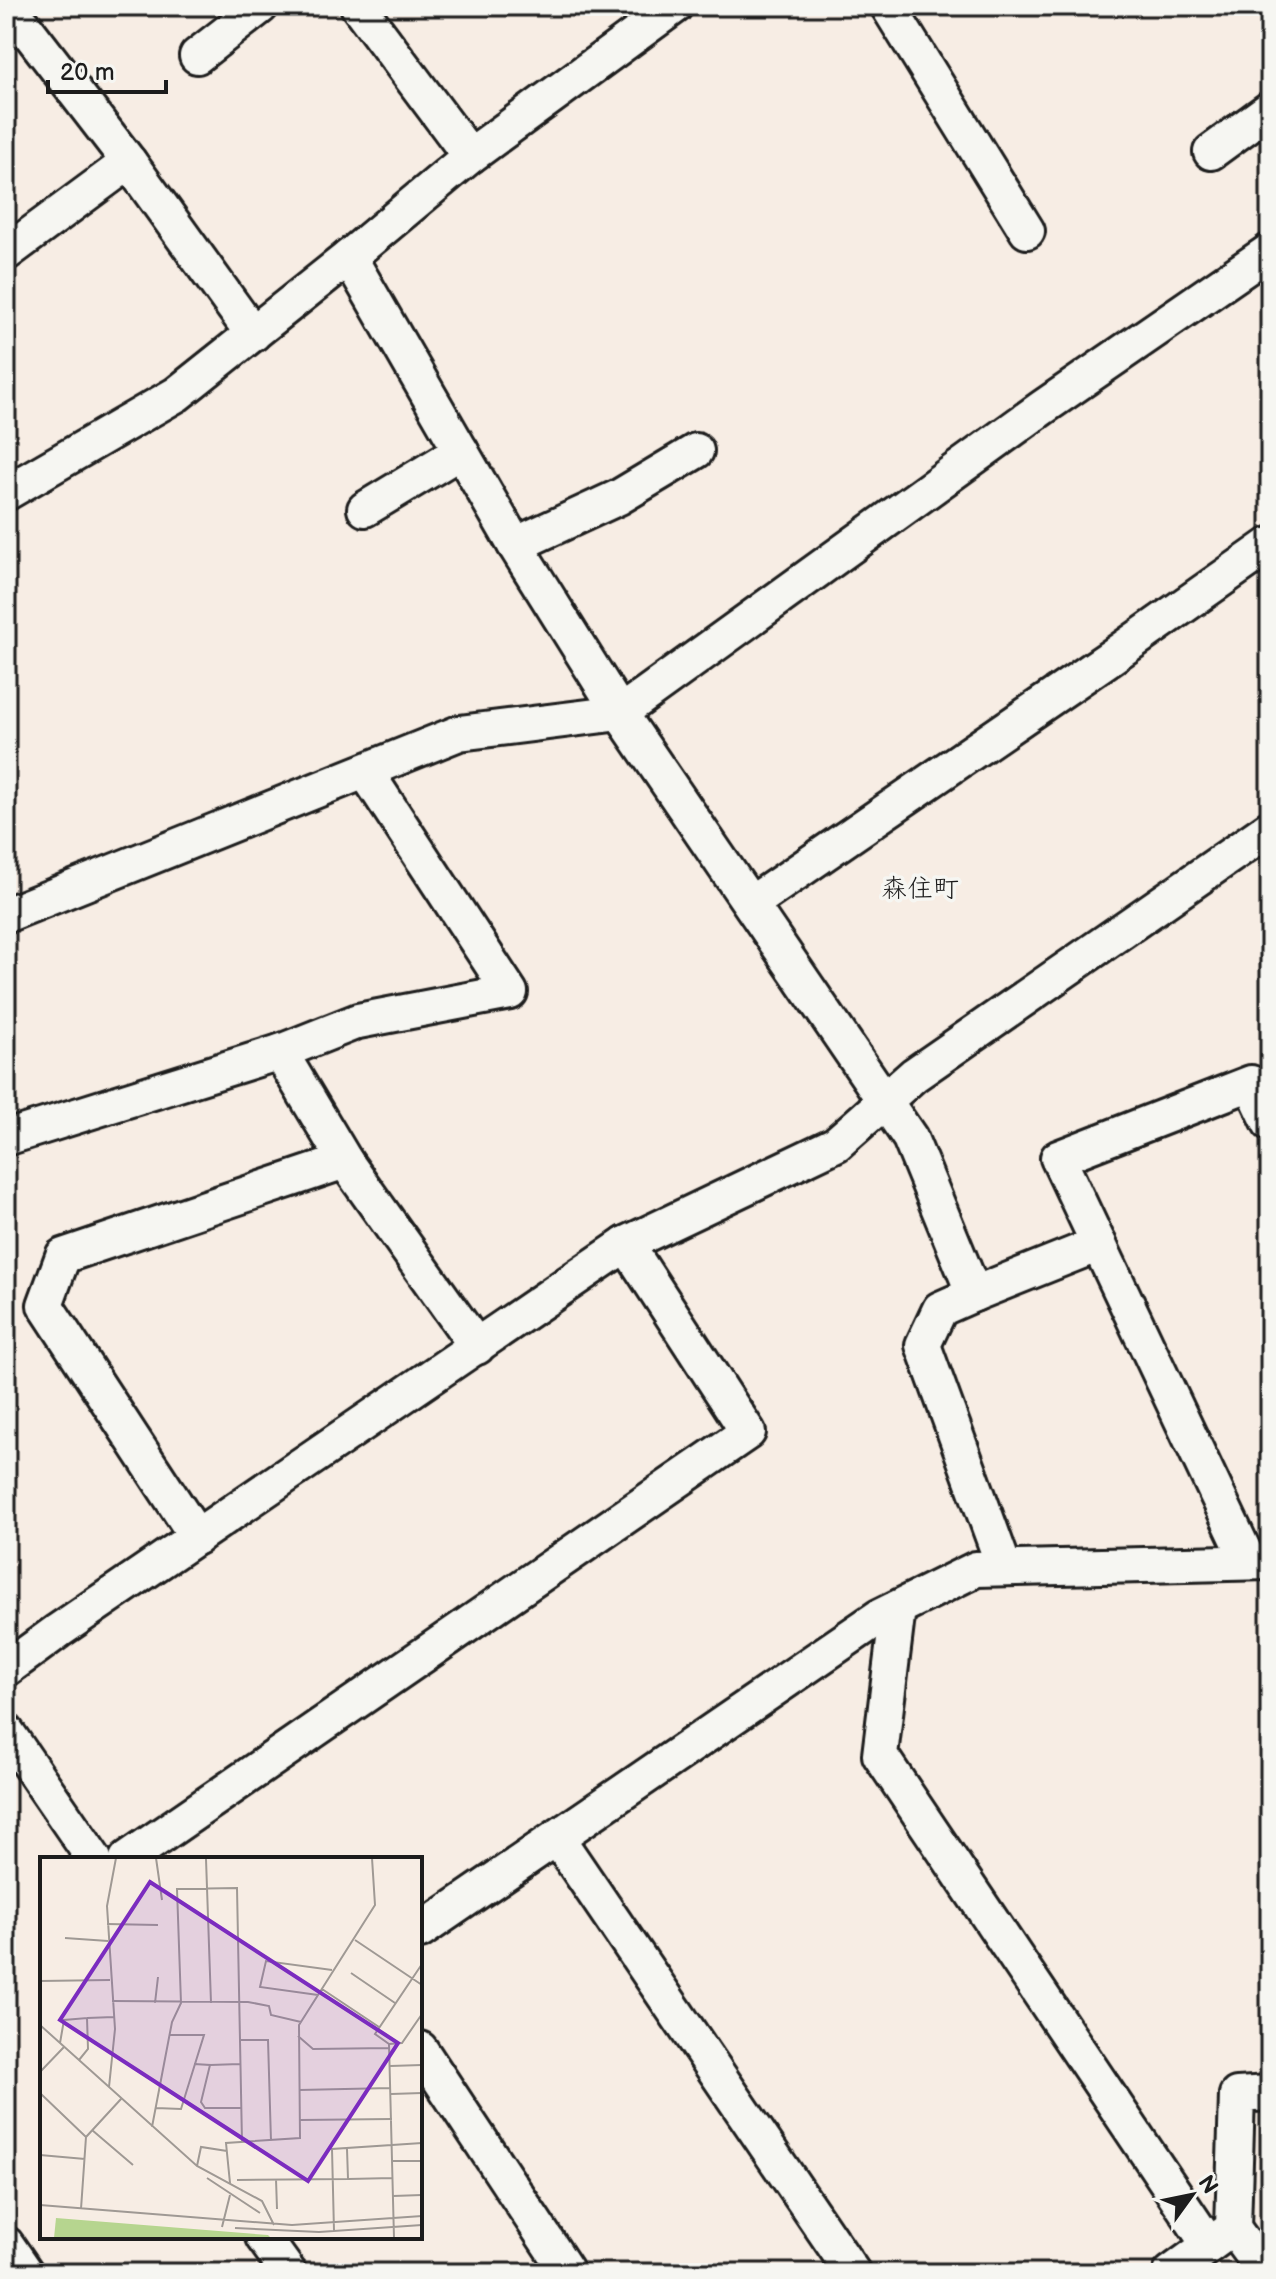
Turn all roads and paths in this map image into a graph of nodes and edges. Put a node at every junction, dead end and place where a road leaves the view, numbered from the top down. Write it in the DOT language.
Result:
graph roads {
  1 [pos="261,6"];
  2 [pos="358,6"];
  3 [pos="675,6"];
  4 [pos="888,6"];
  5 [pos="6,27"];
  6 [pos="197,56"];
  7 [pos="1270,109"];
  8 [pos="1211,152"];
  9 [pos="470,156"];
  10 [pos="129,162"];
  11 [pos="1027,231"];
  12 [pos="1270,251"];
  13 [pos="6,253"];
  14 [pos="349,257"];
  15 [pos="253,334"];
  16 [pos="461,451"];
  17 [pos="696,451"];
  18 [pos="6,493"];
  19 [pos="365,509"];
  20 [pos="515,545"];
  21 [pos="1270,545"];
  22 [pos="620,713"];
  23 [pos="366,772"];
  24 [pos="1270,828"];
  25 [pos="752,903"];
  26 [pos="6,915"];
  27 [pos="280,1052"];
  28 [pos="887,1102"];
  29 [pos="1270,1123"];
  30 [pos="6,1138"];
  31 [pos="345,1161"];
  32 [pos="626,1244"];
  33 [pos="1099,1244"];
  34 [pos="974,1294"];
  35 [pos="477,1347"];
  36 [pos="197,1537"];
  37 [pos="1260,1562"];
  38 [pos="1004,1567"];
  39 [pos="898,1608"];
  40 [pos="6,1669"];
  41 [pos="6,1731"];
  42 [pos="557,1838"];
  43 [pos="93,1857"];
  44 [pos="130,1857"];
  45 [pos="422,1930"];
  46 [pos="422,2052"];
  47 [pos="1270,2093"];
  48 [pos="1221,2236"];
  49 [pos="264,2239"];
  50 [pos="6,2244"];
  51 [pos="26,2273"];
  52 [pos="289,2273"];
  53 [pos="568,2273"];
  54 [pos="853,2273"];
  55 [pos="1171,2273"];
  56 [pos="1266,2273"];
  1 -- 6 [label="street"];
  2 -- 9 [label="street"];
  3 -- 9 [label="street"];
  4 -- 11 [label="street"];
  5 -- 10 [label="street"];
  7 -- 8 [label="street"];
  9 -- 14 [label="street"];
  10 -- 13 [label="street"];
  10 -- 15 [label="street"];
  12 -- 22 [label="street"];
  14 -- 15 [label="street"];
  14 -- 16 [label="street"];
  15 -- 18 [label="street"];
  16 -- 19 [label="street"];
  16 -- 20 [label="street"];
  17 -- 20 [label="street"];
  20 -- 22 [label="street"];
  21 -- 25 [label="street"];
  22 -- 23 [label="street"];
  22 -- 25 [label="street"];
  23 -- 26 [label="street"];
  23 -- 27 [label="street"];
  24 -- 28 [label="street"];
  25 -- 28 [label="street"];
  27 -- 30 [label="street"];
  27 -- 31 [label="street"];
  28 -- 32 [label="street"];
  28 -- 34 [label="street"];
  29 -- 33 [label="street"];
  31 -- 35 [label="street"];
  31 -- 36 [label="street"];
  32 -- 35 [label="street"];
  32 -- 44 [label="street"];
  33 -- 34 [label="street"];
  33 -- 37 [label="street"];
  34 -- 38 [label="street"];
  35 -- 36 [label="street"];
  36 -- 40 [label="street"];
  37 -- 38 [label="street"];
  38 -- 39 [label="street"];
  39 -- 42 [label="street"];
  39 -- 48 [label="street"];
  41 -- 43 [label="street"];
  42 -- 45 [label="street"];
  42 -- 54 [label="street"];
  46 -- 53 [label="street"];
  47 -- 48 [label="street"];
  48 -- 55 [label="street"];
  48 -- 56 [label="street"];
  49 -- 52 [label="street"];
  50 -- 51 [label="street"];
}
